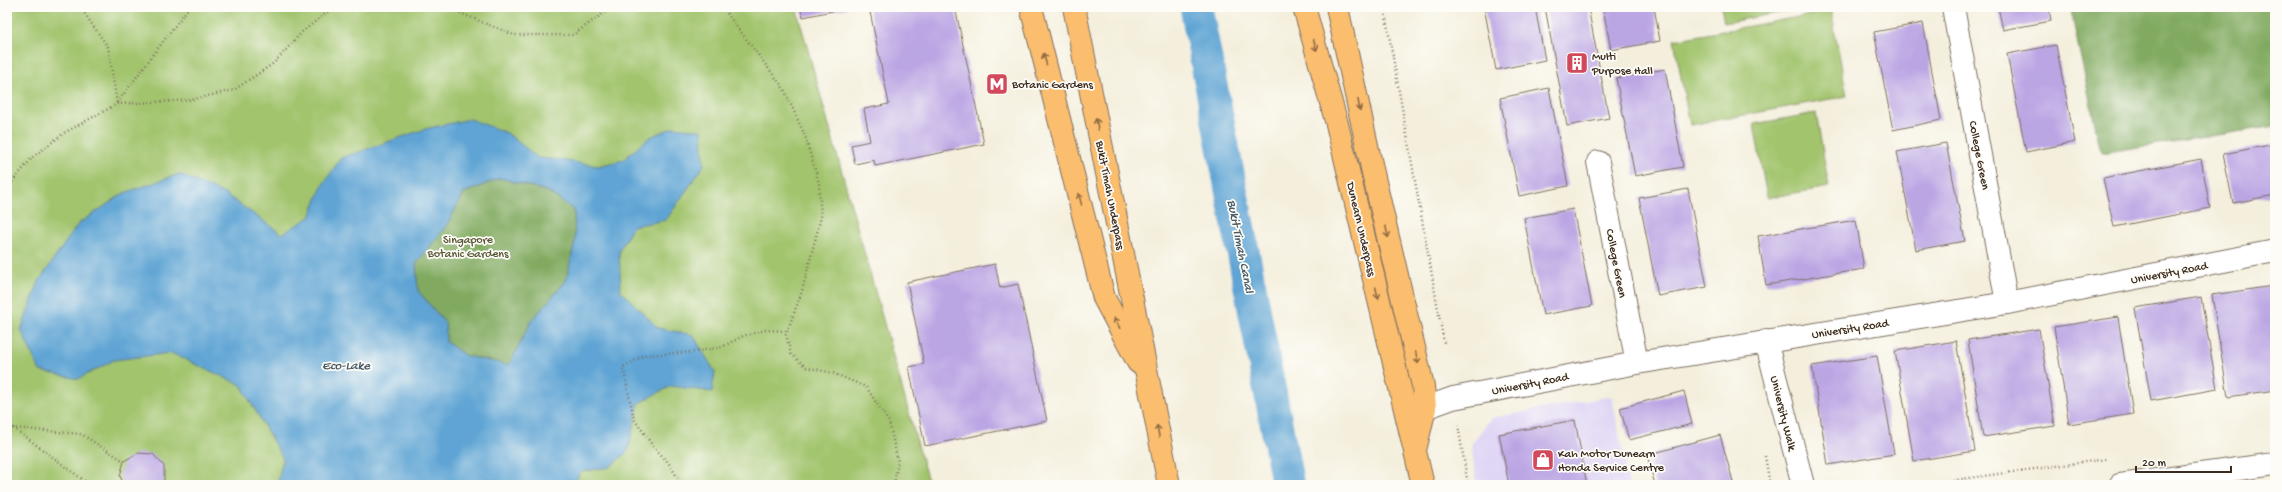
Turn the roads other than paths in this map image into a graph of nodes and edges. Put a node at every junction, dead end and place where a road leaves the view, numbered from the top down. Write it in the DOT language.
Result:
graph roads {
  1 [pos="1031,7"];
  2 [pos="1074,7"];
  3 [pos="1304,7"];
  4 [pos="1337,7"];
  5 [pos="1952,7"];
  6 [pos="1598,162"];
  7 [pos="2275,251"];
  8 [pos="2007,303"];
  9 [pos="1766,341"];
  10 [pos="1637,363"];
  11 [pos="1149,382"];
  12 [pos="1425,408"];
  13 [pos="1415,451"];
  14 [pos="2275,464"];
  15 [pos="1169,485"];
  16 [pos="1423,485"];
  17 [pos="1803,485"];
  18 [pos="2120,485"];
  11 -- 1 [label="highway, one-way"];
  11 -- 2 [label="highway, Bukit Timah Underpass, one-way"];
  3 -- 13 [label="highway, Dunearn Underpass, one-way"];
  4 -- 12 [label="highway, one-way"];
  5 -- 8 [label="street, College Green"];
  6 -- 10 [label="street, College Green"];
  7 -- 8 [label="street, University Road"];
  8 -- 9 [label="street, University Road"];
  9 -- 10 [label="street, University Road"];
  9 -- 17 [label="street, University Walk"];
  10 -- 12 [label="street, University Road"];
  15 -- 11 [label="highway, Bukit Timah Underpass, one-way"];
  12 -- 13 [label="highway"];
  13 -- 16 [label="highway, Dunearn Underpass"];
  14 -- 18 [label="street"];
}
